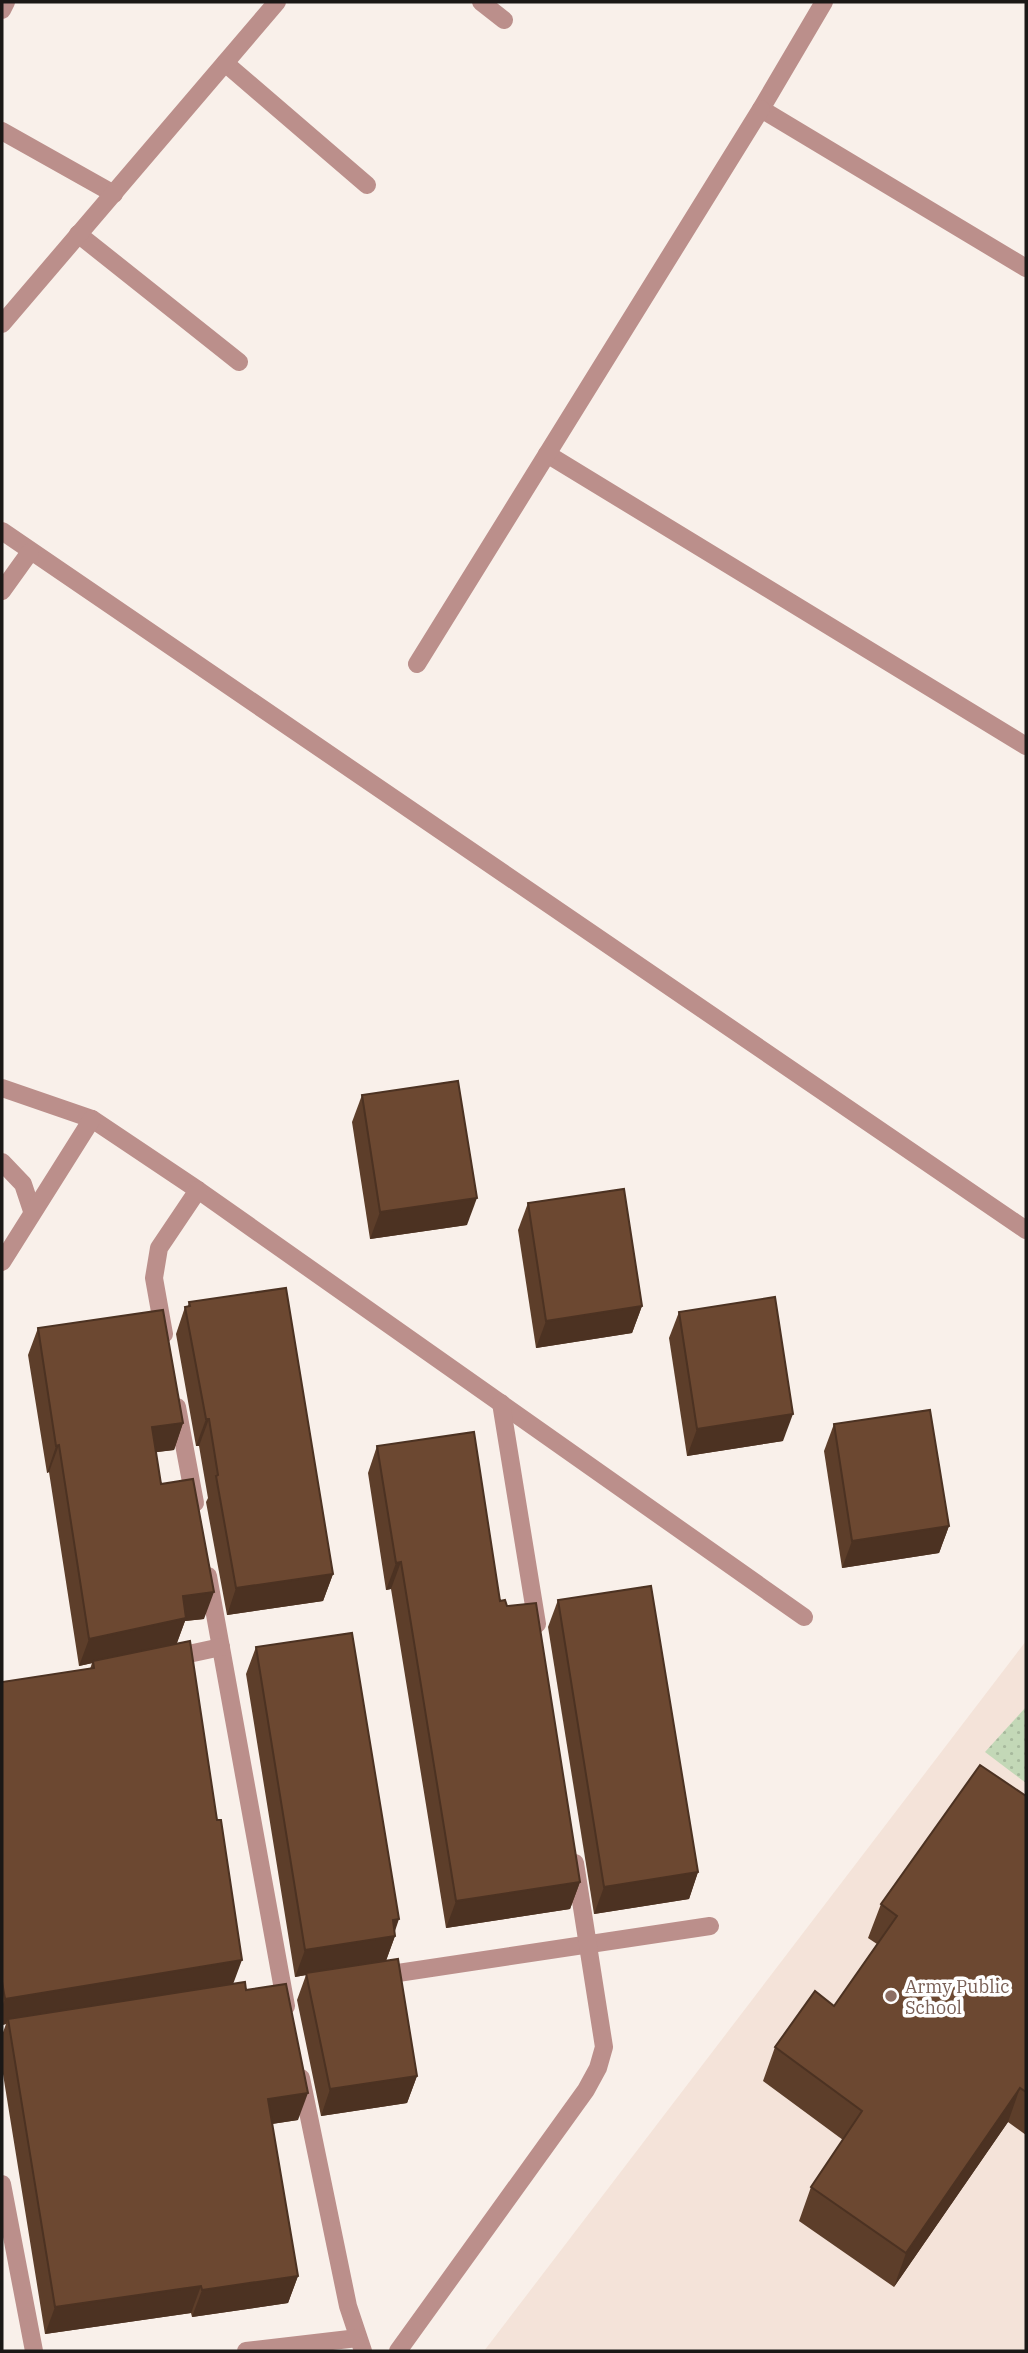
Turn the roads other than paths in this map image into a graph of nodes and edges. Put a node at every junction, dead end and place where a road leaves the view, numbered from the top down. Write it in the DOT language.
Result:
graph roads {
  1 [pos="6,2"];
  2 [pos="277,2"];
  3 [pos="481,2"];
  4 [pos="824,2"];
  5 [pos="2,10"];
  6 [pos="504,20"];
  7 [pos="225,63"];
  8 [pos="761,109"];
  9 [pos="2,131"];
  10 [pos="367,185"];
  11 [pos="114,194"];
  12 [pos="78,234"];
  13 [pos="1026,268"];
  14 [pos="2,324"];
  15 [pos="239,362"];
  16 [pos="547,454"];
  17 [pos="2,531"];
  18 [pos="30,552"];
  19 [pos="2,591"];
  20 [pos="417,664"];
  21 [pos="1026,746"];
  22 [pos="2,1088"];
  23 [pos="92,1119"];
  24 [pos="2,1161"];
  25 [pos="198,1190"];
  26 [pos="32,1211"];
  27 [pos="1026,1230"];
  28 [pos="2,1262"];
  29 [pos="167,1347"];
  30 [pos="174,1388"];
  31 [pos="501,1403"];
  32 [pos="199,1524"];
  33 [pos="206,1565"];
  34 [pos="804,1617"];
  35 [pos="221,1647"];
  36 [pos="540,1647"];
  37 [pos="156,1661"];
  38 [pos="573,1850"];
  39 [pos="710,1926"];
  40 [pos="589,1945"];
  41 [pos="363,1978"];
  42 [pos="291,2029"];
  43 [pos="297,2056"];
  44 [pos="2,2184"];
  45 [pos="361,2344"];
  46 [pos="34,2351"];
  47 [pos="246,2351"];
  48 [pos="398,2351"];
  1 -- 5 [label="street"];
  2 -- 7 [label="street"];
  3 -- 6 [label="street"];
  4 -- 8 [label="street"];
  7 -- 10 [label="street"];
  7 -- 11 [label="street"];
  8 -- 13 [label="street"];
  8 -- 16 [label="street"];
  9 -- 11 [label="street"];
  11 -- 12 [label="street"];
  12 -- 14 [label="street"];
  12 -- 15 [label="street"];
  16 -- 20 [label="street"];
  16 -- 21 [label="street"];
  17 -- 18 [label="street"];
  18 -- 19 [label="street"];
  18 -- 27 [label="street"];
  22 -- 23 [label="street"];
  23 -- 25 [label="street"];
  23 -- 26 [label="street"];
  24 -- 26 [label="street"];
  25 -- 29 [label="street"];
  25 -- 31 [label="street"];
  26 -- 28 [label="street"];
  30 -- 32 [label="street"];
  31 -- 34 [label="street"];
  31 -- 36 [label="street"];
  33 -- 35 [label="street"];
  35 -- 37 [label="street"];
  35 -- 42 [label="street"];
  38 -- 40 [label="street"];
  39 -- 40 [label="street"];
  40 -- 41 [label="street"];
  40 -- 48 [label="street"];
  43 -- 45 [label="street"];
  44 -- 46 [label="street"];
  45 -- 47 [label="street"];
}
